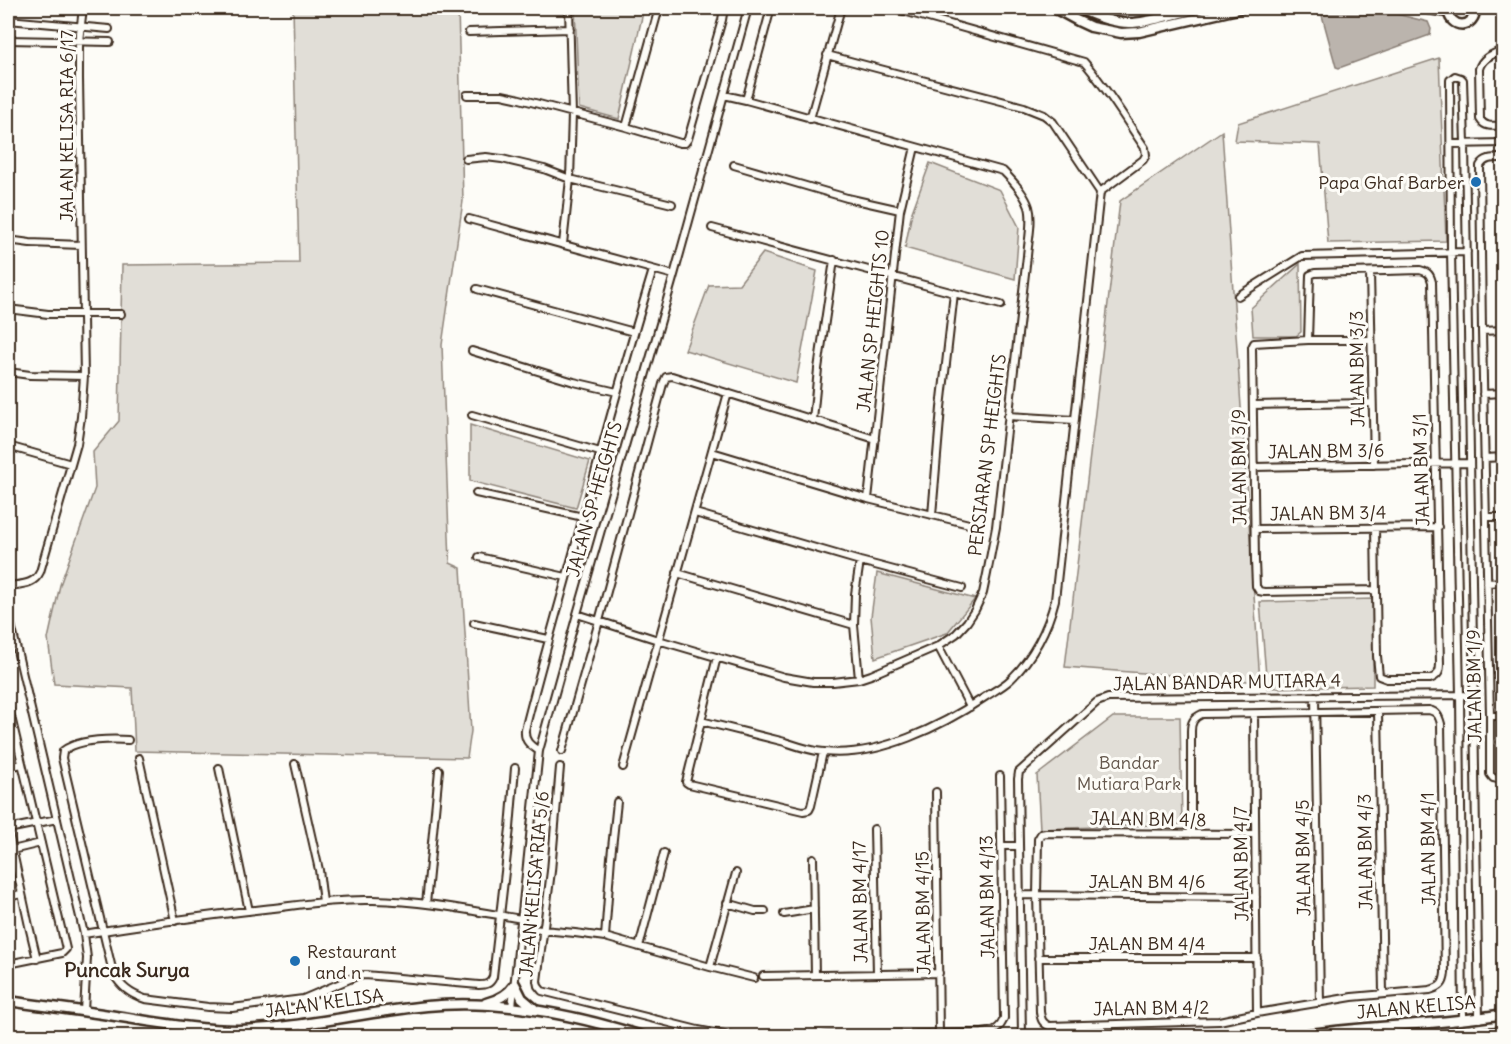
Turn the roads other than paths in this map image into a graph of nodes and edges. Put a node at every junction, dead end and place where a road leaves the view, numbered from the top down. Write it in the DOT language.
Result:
graph roads {
  1 [pos="84,8"];
  2 [pos="569,8"];
  3 [pos="660,8"];
  4 [pos="724,8"];
  5 [pos="748,8"];
  6 [pos="771,8"];
  7 [pos="841,8"];
  8 [pos="893,8"];
  9 [pos="1054,8"];
  10 [pos="1078,8"];
  11 [pos="1199,8"];
  12 [pos="1242,8"];
  13 [pos="1423,8"];
  14 [pos="1475,8"];
  15 [pos="110,9"];
  16 [pos="906,9"];
  17 [pos="1448,10"];
  18 [pos="8,20"];
  19 [pos="81,26"];
  20 [pos="109,29"];
  21 [pos="570,29"];
  22 [pos="470,32"];
  23 [pos="8,40"];
  24 [pos="79,41"];
  25 [pos="110,42"];
  26 [pos="1503,49"];
  27 [pos="827,55"];
  28 [pos="468,95"];
  29 [pos="724,95"];
  30 [pos="746,100"];
  31 [pos="573,114"];
  32 [pos="810,119"];
  33 [pos="1503,125"];
  34 [pos="626,127"];
  35 [pos="1465,143"];
  36 [pos="1503,143"];
  37 [pos="1451,144"];
  38 [pos="915,147"];
  39 [pos="1503,158"];
  40 [pos="466,159"];
  41 [pos="734,165"];
  42 [pos="570,178"];
  43 [pos="1100,192"];
  44 [pos="672,204"];
  45 [pos="900,210"];
  46 [pos="469,219"];
  47 [pos="712,228"];
  48 [pos="8,240"];
  49 [pos="81,244"];
  50 [pos="563,244"];
  51 [pos="1451,252"];
  52 [pos="1467,252"];
  53 [pos="834,260"];
  54 [pos="653,270"];
  55 [pos="1370,272"];
  56 [pos="674,275"];
  57 [pos="893,277"];
  58 [pos="477,289"];
  59 [pos="954,293"];
  60 [pos="1238,296"];
  61 [pos="1001,305"];
  62 [pos="8,309"];
  63 [pos="84,314"];
  64 [pos="121,314"];
  65 [pos="1503,330"];
  66 [pos="1482,331"];
  67 [pos="634,332"];
  68 [pos="1308,340"];
  69 [pos="1371,340"];
  70 [pos="472,351"];
  71 [pos="8,372"];
  72 [pos="84,376"];
  73 [pos="617,392"];
  74 [pos="728,393"];
  75 [pos="1503,393"];
  76 [pos="1483,394"];
  77 [pos="1372,403"];
  78 [pos="1253,405"];
  79 [pos="472,415"];
  80 [pos="1008,416"];
  81 [pos="813,420"];
  82 [pos="1074,420"];
  83 [pos="875,439"];
  84 [pos="9,447"];
  85 [pos="600,452"];
  86 [pos="712,452"];
  87 [pos="8,456"];
  88 [pos="1485,458"];
  89 [pos="1503,458"];
  90 [pos="1470,463"];
  91 [pos="71,464"];
  92 [pos="1435,464"];
  93 [pos="1455,464"];
  94 [pos="1374,465"];
  95 [pos="1254,467"];
  96 [pos="476,493"];
  97 [pos="868,499"];
  98 [pos="694,513"];
  99 [pos="932,515"];
  100 [pos="583,517"];
  101 [pos="1486,517"];
  102 [pos="1503,517"];
  103 [pos="969,524"];
  104 [pos="1438,527"];
  105 [pos="1375,528"];
  106 [pos="1256,529"];
  107 [pos="479,557"];
  108 [pos="860,561"];
  109 [pos="677,573"];
  110 [pos="566,577"];
  111 [pos="1503,582"];
  112 [pos="1487,583"];
  113 [pos="8,586"];
  114 [pos="962,588"];
  115 [pos="1376,590"];
  116 [pos="8,612"];
  117 [pos="577,614"];
  118 [pos="599,621"];
  119 [pos="474,623"];
  120 [pos="854,625"];
  121 [pos="548,639"];
  122 [pos="658,640"];
  123 [pos="11,642"];
  124 [pos="938,646"];
  125 [pos="717,657"];
  126 [pos="860,679"];
  127 [pos="1460,695"];
  128 [pos="1475,695"];
  129 [pos="1315,696"];
  130 [pos="8,706"];
  131 [pos="970,707"];
  132 [pos="1378,711"];
  133 [pos="1315,712"];
  134 [pos="1254,714"];
  135 [pos="1490,716"];
  136 [pos="1503,716"];
  137 [pos="701,721"];
  138 [pos="128,740"];
  139 [pos="539,751"];
  140 [pos="562,751"];
  141 [pos="823,752"];
  142 [pos="139,758"];
  143 [pos="22,764"];
  144 [pos="295,764"];
  145 [pos="560,766"];
  146 [pos="8,767"];
  147 [pos="623,767"];
  148 [pos="219,768"];
  149 [pos="515,768"];
  150 [pos="439,770"];
  151 [pos="1000,776"];
  152 [pos="1503,780"];
  153 [pos="936,792"];
  154 [pos="617,802"];
  155 [pos="57,819"];
  156 [pos="36,822"];
  157 [pos="874,829"];
  158 [pos="1191,834"];
  159 [pos="1255,834"];
  160 [pos="41,843"];
  161 [pos="1001,846"];
  162 [pos="1018,846"];
  163 [pos="12,850"];
  164 [pos="664,853"];
  165 [pos="813,858"];
  166 [pos="736,873"];
  167 [pos="21,894"];
  168 [pos="1019,895"];
  169 [pos="1037,895"];
  170 [pos="8,897"];
  171 [pos="1256,897"];
  172 [pos="323,902"];
  173 [pos="728,903"];
  174 [pos="426,904"];
  175 [pos="814,909"];
  176 [pos="249,911"];
  177 [pos="765,911"];
  178 [pos="784,914"];
  179 [pos="500,915"];
  180 [pos="522,919"];
  181 [pos="175,921"];
  182 [pos="521,928"];
  183 [pos="543,929"];
  184 [pos="103,931"];
  185 [pos="84,934"];
  186 [pos="605,937"];
  187 [pos="639,947"];
  188 [pos="1038,958"];
  189 [pos="1257,958"];
  190 [pos="37,959"];
  191 [pos="8,964"];
  192 [pos="710,967"];
  193 [pos="939,973"];
  194 [pos="1445,973"];
  195 [pos="877,974"];
  196 [pos="815,975"];
  197 [pos="763,976"];
  198 [pos="754,978"];
  199 [pos="515,984"];
  200 [pos="1383,993"];
  201 [pos="8,1001"];
  202 [pos="1320,1003"];
  203 [pos="480,1004"];
  204 [pos="512,1007"];
  205 [pos="538,1010"];
  206 [pos="84,1011"];
  207 [pos="1257,1013"];
  208 [pos="1503,1014"];
  209 [pos="1479,1019"];
  210 [pos="1462,1020"];
  211 [pos="305,1023"];
  212 [pos="1503,1030"];
  213 [pos="939,1034"];
  214 [pos="1493,1034"];
  215 [pos="305,1036"];
  216 [pos="642,1036"];
  217 [pos="730,1036"];
  218 [pos="825,1036"];
  219 [pos="1023,1036"];
  220 [pos="1296,1036"];
  221 [pos="1434,1036"];
  1 -- 15 [label="street"];
  1 -- 19 [label="street, JALAN KELISA RIA 6/17"];
  2 -- 21 [label="street"];
  3 -- 34 [label="street"];
  4 -- 34 [label="street"];
  5 -- 29 [label="street, JALAN SP HEIGHTS"];
  6 -- 30 [label="street"];
  7 -- 27 [label="street"];
  8 -- 16 [label="street"];
  9 -- 12 [label="main road"];
  10 -- 11 [label="main road"];
  13 -- 17 [label="main road"];
  14 -- 17 [label="main road"];
  16 -- 43 [label="street"];
  18 -- 19 [label="street"];
  19 -- 20 [label="street"];
  19 -- 24 [label="street, JALAN KELISA RIA 6/17"];
  21 -- 22 [label="street"];
  21 -- 31 [label="street"];
  23 -- 24 [label="street"];
  24 -- 25 [label="street"];
  24 -- 49 [label="street, JALAN KELISA RIA 6/17"];
  26 -- 33 [label="street"];
  27 -- 32 [label="street"];
  27 -- 43 [label="street"];
  28 -- 31 [label="street"];
  29 -- 30 [label="street, PERSIARAN SP HEIGHTS"];
  29 -- 56 [label="street, JALAN SP HEIGHTS"];
  30 -- 32 [label="street, PERSIARAN SP HEIGHTS"];
  31 -- 34 [label="street"];
  31 -- 42 [label="street"];
  32 -- 38 [label="street, PERSIARAN SP HEIGHTS"];
  35 -- 36 [label="street"];
  35 -- 37 [label="street"];
  35 -- 37 [label="street"];
  35 -- 52 [label="street"];
  37 -- 51 [label="street"];
  38 -- 45 [label="street, JALAN SP HEIGHTS 10"];
  38 -- 80 [label="street, PERSIARAN SP HEIGHTS"];
  39 -- 66 [label="street"];
  40 -- 42 [label="street"];
  41 -- 45 [label="street"];
  42 -- 44 [label="street"];
  42 -- 50 [label="street"];
  43 -- 82 [label="street"];
  45 -- 57 [label="street, JALAN SP HEIGHTS 10"];
  46 -- 50 [label="street"];
  47 -- 53 [label="street"];
  48 -- 49 [label="street"];
  49 -- 63 [label="street, JALAN KELISA RIA 6/17"];
  50 -- 54 [label="street"];
  51 -- 52 [label="street"];
  51 -- 60 [label="street"];
  51 -- 93 [label="street"];
  52 -- 90 [label="street"];
  53 -- 57 [label="street"];
  53 -- 81 [label="street"];
  54 -- 56 [label="street"];
  54 -- 67 [label="street"];
  55 -- 68 [label="street"];
  55 -- 69 [label="street, JALAN BM 3/3"];
  55 -- 92 [label="street, JALAN BM 3/1"];
  56 -- 117 [label="street, JALAN SP HEIGHTS"];
  57 -- 59 [label="street"];
  57 -- 83 [label="street, JALAN SP HEIGHTS 10"];
  58 -- 67 [label="street"];
  59 -- 61 [label="street"];
  59 -- 99 [label="street"];
  62 -- 63 [label="street"];
  63 -- 64 [label="street"];
  63 -- 72 [label="street, JALAN KELISA RIA 6/17"];
  65 -- 66 [label="street"];
  66 -- 76 [label="street, JALAN BM 1/9"];
  67 -- 73 [label="street"];
  68 -- 69 [label="street"];
  68 -- 78 [label="street, JALAN BM 3/9"];
  69 -- 77 [label="street, JALAN BM 3/3"];
  70 -- 73 [label="street"];
  71 -- 72 [label="street"];
  72 -- 91 [label="street, JALAN KELISA RIA 6/17"];
  73 -- 85 [label="street"];
  74 -- 81 [label="street"];
  74 -- 86 [label="street"];
  74 -- 118 [label="street"];
  75 -- 76 [label="street"];
  76 -- 88 [label="street, JALAN BM 1/9"];
  77 -- 78 [label="street"];
  77 -- 94 [label="street, JALAN BM 3/3"];
  78 -- 95 [label="street, JALAN BM 3/9"];
  79 -- 85 [label="street"];
  80 -- 82 [label="street"];
  80 -- 124 [label="street, PERSIARAN SP HEIGHTS"];
  81 -- 83 [label="street"];
  82 -- 131 [label="street"];
  83 -- 97 [label="street, JALAN SP HEIGHTS 10"];
  84 -- 87 [label="street"];
  84 -- 91 [label="street"];
  85 -- 100 [label="street"];
  86 -- 97 [label="street"];
  86 -- 98 [label="street"];
  88 -- 89 [label="street"];
  88 -- 101 [label="street, JALAN BM 1/9"];
  90 -- 93 [label="street, JALAN BM 3/6"];
  90 -- 128 [label="street"];
  91 -- 113 [label="street, JALAN KELISA RIA 6/17"];
  92 -- 93 [label="street, JALAN BM 3/6"];
  92 -- 94 [label="street, JALAN BM 3/6"];
  92 -- 104 [label="street, JALAN BM 3/1"];
  93 -- 127 [label="street"];
  94 -- 95 [label="street, JALAN BM 3/6"];
  95 -- 106 [label="street, JALAN BM 3/9"];
  96 -- 100 [label="street"];
  97 -- 99 [label="street"];
  98 -- 108 [label="street"];
  98 -- 109 [label="street"];
  99 -- 103 [label="street"];
  100 -- 110 [label="street"];
  101 -- 102 [label="street"];
  101 -- 112 [label="street, JALAN BM 1/9"];
  104 -- 105 [label="street, JALAN BM 3/4"];
  104 -- 115 [label="street, JALAN BM 3/1"];
  105 -- 106 [label="street, JALAN BM 3/4"];
  105 -- 115 [label="street"];
  106 -- 115 [label="street, JALAN BM 3/9"];
  107 -- 110 [label="street"];
  108 -- 114 [label="street"];
  108 -- 120 [label="street"];
  109 -- 120 [label="street"];
  109 -- 122 [label="street"];
  110 -- 121 [label="street"];
  111 -- 112 [label="street"];
  112 -- 135 [label="street, JALAN BM 1/9"];
  116 -- 123 [label="street"];
  117 -- 118 [label="street, PERSIARAN SP HEIGHTS"];
  117 -- 139 [label="street, JALAN SP HEIGHTS"];
  118 -- 122 [label="street, PERSIARAN SP HEIGHTS"];
  118 -- 140 [label="street"];
  119 -- 121 [label="street"];
  120 -- 126 [label="street"];
  121 -- 139 [label="street"];
  122 -- 125 [label="street, PERSIARAN SP HEIGHTS"];
  122 -- 147 [label="street"];
  123 -- 155 [label="street"];
  124 -- 126 [label="street, PERSIARAN SP HEIGHTS"];
  124 -- 131 [label="street"];
  125 -- 126 [label="street, PERSIARAN SP HEIGHTS"];
  125 -- 137 [label="street"];
  127 -- 128 [label="street, JALAN BANDAR MUTIARA 4"];
  127 -- 129 [label="street, JALAN BANDAR MUTIARA 4"];
  127 -- 210 [label="street"];
  128 -- 209 [label="street"];
  129 -- 133 [label="street, JALAN BM 4/5"];
  129 -- 162 [label="street, JALAN BANDAR MUTIARA 4"];
  130 -- 143 [label="street"];
  131 -- 141 [label="street"];
  132 -- 133 [label="street"];
  132 -- 194 [label="street, JALAN BM 4/1"];
  132 -- 200 [label="street, JALAN BM 4/3"];
  133 -- 134 [label="street"];
  133 -- 202 [label="street, JALAN BM 4/5"];
  134 -- 158 [label="street"];
  134 -- 159 [label="street, JALAN BM 4/7"];
  135 -- 136 [label="street"];
  135 -- 152 [label="street, JALAN BM 1/9"];
  137 -- 141 [label="street"];
  137 -- 141 [label="street"];
  138 -- 184 [label="street"];
  139 -- 180 [label="street, JALAN SP HEIGHTS"];
  142 -- 181 [label="street"];
  143 -- 146 [label="street"];
  143 -- 156 [label="street"];
  144 -- 172 [label="street"];
  145 -- 183 [label="street, JALAN KELISA RIA 5/6"];
  148 -- 176 [label="street"];
  149 -- 179 [label="street"];
  150 -- 174 [label="street"];
  151 -- 161 [label="street, JALAN BM 4/13"];
  153 -- 193 [label="street, JALAN BM 4/15"];
  154 -- 186 [label="street"];
  155 -- 156 [label="street"];
  155 -- 185 [label="street"];
  156 -- 160 [label="street"];
  156 -- 163 [label="street"];
  157 -- 195 [label="street, JALAN BM 4/17"];
  158 -- 159 [label="street, JALAN BM 4/8"];
  158 -- 169 [label="street, JALAN BM 4/8"];
  159 -- 171 [label="street, JALAN BM 4/7"];
  160 -- 163 [label="street"];
  160 -- 190 [label="street"];
  161 -- 162 [label="street"];
  161 -- 213 [label="street, JALAN BM 4/13"];
  162 -- 168 [label="street, JALAN BANDAR MUTIARA 4"];
  163 -- 167 [label="street"];
  164 -- 187 [label="street"];
  165 -- 175 [label="street"];
  166 -- 173 [label="street"];
  167 -- 170 [label="street"];
  167 -- 190 [label="street"];
  168 -- 169 [label="street, JALAN BM 4/6"];
  168 -- 219 [label="street, JALAN BANDAR MUTIARA 4"];
  169 -- 171 [label="street, JALAN BM 4/6"];
  169 -- 188 [label="street"];
  171 -- 189 [label="street, JALAN BM 4/7"];
  172 -- 174 [label="street"];
  172 -- 176 [label="street"];
  173 -- 177 [label="street"];
  173 -- 192 [label="street"];
  174 -- 179 [label="street"];
  175 -- 178 [label="street"];
  175 -- 196 [label="street"];
  176 -- 181 [label="street"];
  179 -- 180 [label="street"];
  179 -- 184 [label="street"];
  180 -- 182 [label="street, JALAN SP HEIGHTS"];
  181 -- 184 [label="street"];
  182 -- 183 [label="street"];
  182 -- 199 [label="street, JALAN SP HEIGHTS"];
  183 -- 186 [label="street"];
  183 -- 217 [label="street, JALAN KELISA RIA 5/6"];
  184 -- 185 [label="street"];
  185 -- 206 [label="street"];
  186 -- 187 [label="street"];
  187 -- 192 [label="street"];
  188 -- 189 [label="street, JALAN BM 4/4"];
  188 -- 207 [label="street, JALAN BM 4/2"];
  189 -- 207 [label="street, JALAN BM 4/7"];
  190 -- 191 [label="street"];
  192 -- 198 [label="street"];
  193 -- 195 [label="street"];
  193 -- 213 [label="street, JALAN BM 4/15"];
  194 -- 200 [label="street, JALAN BM 4/2"];
  195 -- 196 [label="street"];
  196 -- 197 [label="street"];
  199 -- 203 [label="main road"];
  199 -- 204 [label="street, JALAN SP HEIGHTS"];
  199 -- 205 [label="main road"];
  200 -- 202 [label="street, JALAN BM 4/2"];
  201 -- 206 [label="main road, JALAN KELISA"];
  202 -- 207 [label="street, JALAN BM 4/2"];
  203 -- 204 [label="main road, JALAN KELISA"];
  203 -- 211 [label="main road, JALAN KELISA"];
  204 -- 205 [label="main road, JALAN KELISA"];
  205 -- 216 [label="main road, JALAN KELISA"];
  206 -- 211 [label="main road, JALAN KELISA"];
  208 -- 209 [label="main road, JALAN KELISA"];
  209 -- 210 [label="main road, JALAN KELISA"];
  210 -- 220 [label="main road, JALAN KELISA"];
  211 -- 215 [label="street"];
  212 -- 214 [label="street"];
  213 -- 218 [label="street"];
  214 -- 221 [label="street"];
}
